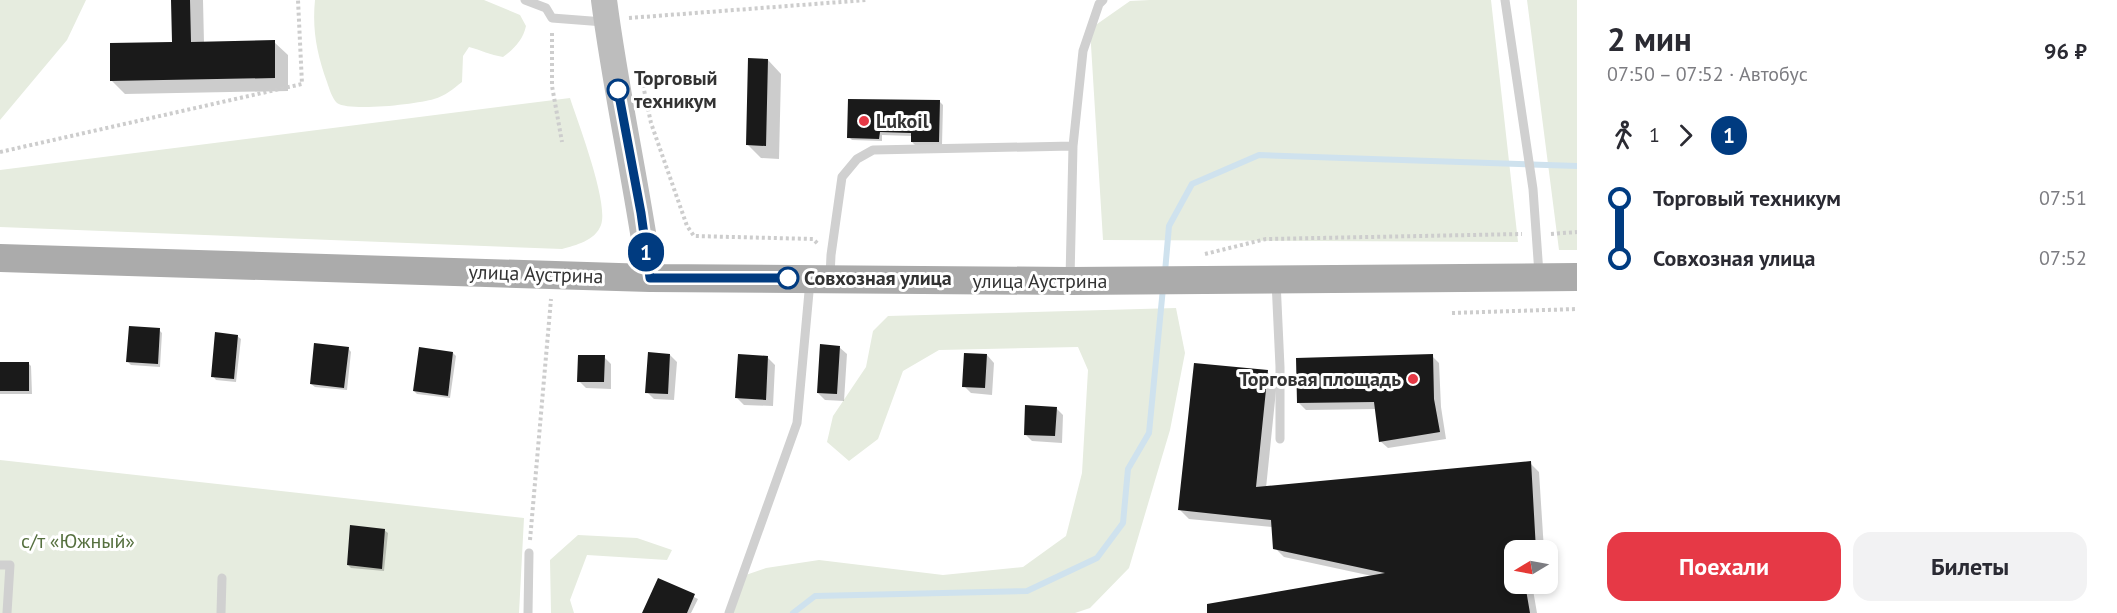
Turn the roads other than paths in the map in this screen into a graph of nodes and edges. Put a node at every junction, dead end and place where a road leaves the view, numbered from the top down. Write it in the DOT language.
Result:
graph roads {
  1 [pos="525,0"];
  2 [pos="1103,0"];
  3 [pos="1505,0"];
  4 [pos="612,11"];
  5 [pos="1073,146"];
  6 [pos="0,258"];
  7 [pos="824,271"];
  8 [pos="1539,277"];
  9 [pos="1577,277"];
  10 [pos="650,278"];
  11 [pos="1275,279"];
  12 [pos="1070,281"];
  13 [pos="1280,439"];
  14 [pos="529,553"];
  15 [pos="0,565"];
  16 [pos="222,578"];
  17 [pos="7,613"];
  18 [pos="221,613"];
  19 [pos="528,613"];
  20 [pos="729,613"];
  1 -- 4 [label="lane"];
  2 -- 5 [label="lane"];
  3 -- 8 [label="lane"];
  4 -- 10 [label="main road"];
  5 -- 7 [label="lane"];
  5 -- 12 [label="lane"];
  6 -- 10 [label="main road, улица Аустрина"];
  7 -- 10 [label="main road, улица Аустрина"];
  7 -- 12 [label="main road, улица Аустрина"];
  7 -- 20 [label="lane"];
  8 -- 9 [label="main road, улица Аустрина"];
  8 -- 11 [label="main road, улица Аустрина"];
  11 -- 12 [label="main road, улица Аустрина"];
  11 -- 13 [label="lane"];
  14 -- 19 [label="lane"];
  15 -- 17 [label="lane"];
  16 -- 18 [label="lane"];
}
